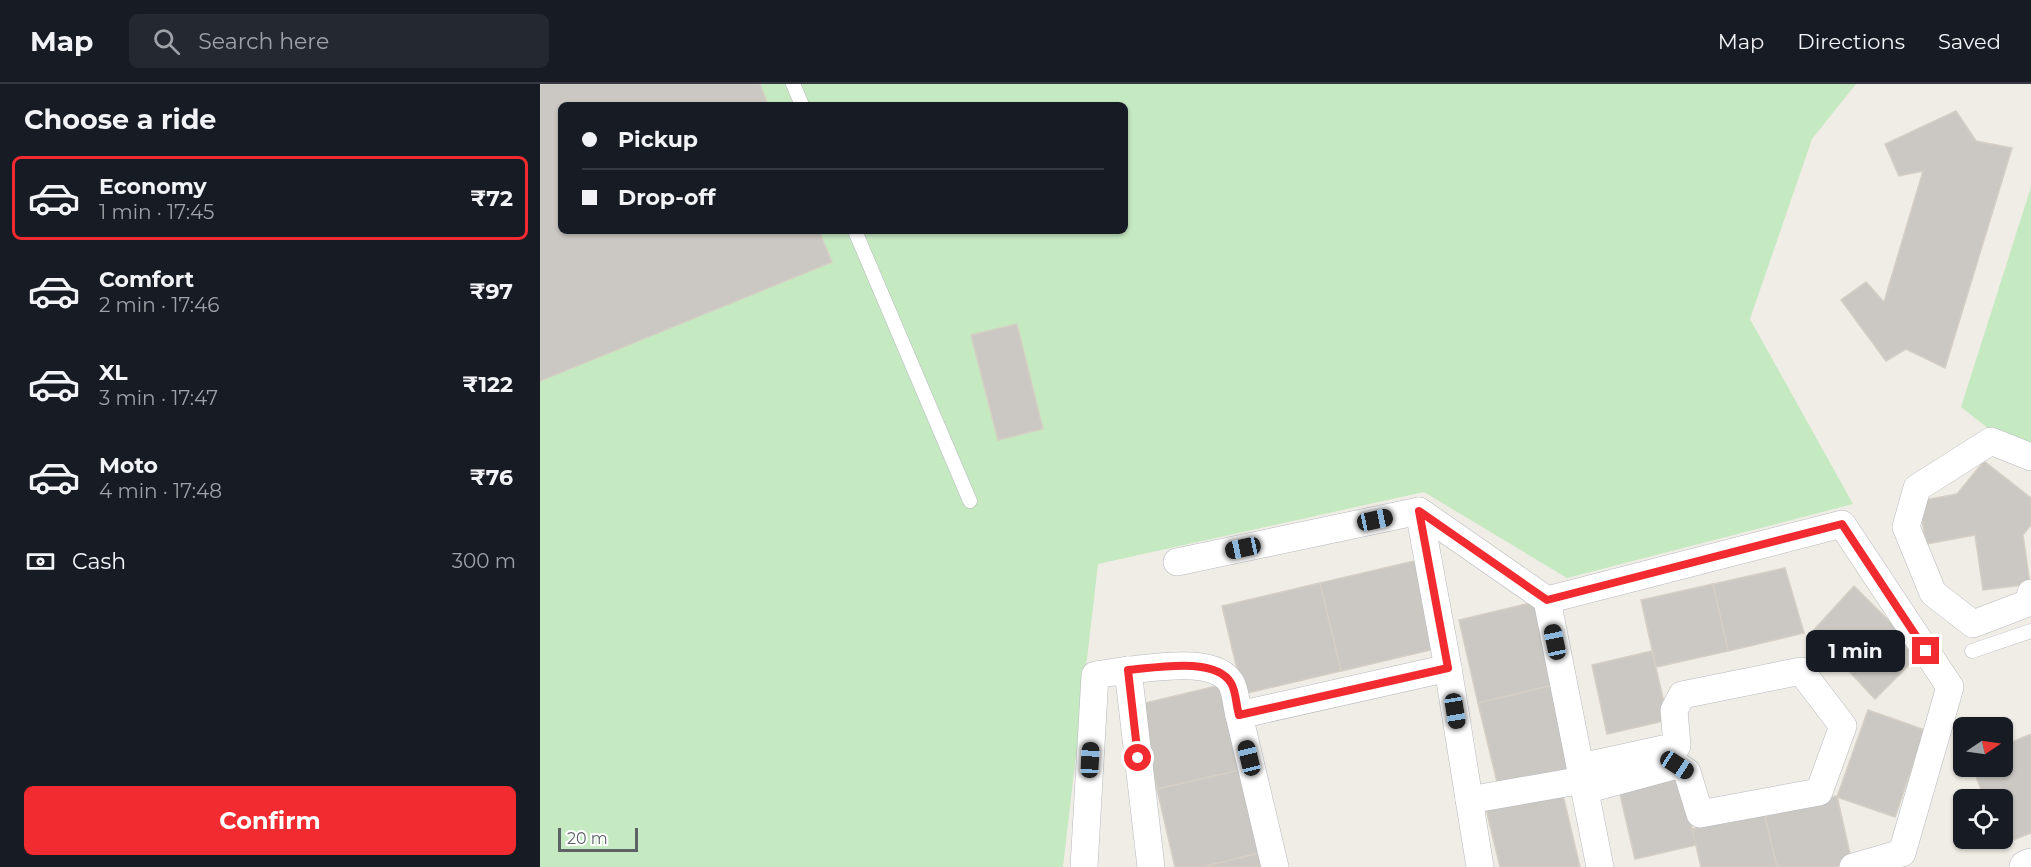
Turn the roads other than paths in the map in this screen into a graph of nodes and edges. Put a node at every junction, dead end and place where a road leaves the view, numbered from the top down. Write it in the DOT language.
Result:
graph roads {
  1 [pos="793,84"];
  2 [pos="801,102"];
  3 [pos="856,234"];
  4 [pos="2031,457"];
  5 [pos="970,501"];
  6 [pos="1419,511"];
  7 [pos="1177,562"];
  8 [pos="2031,593"];
  9 [pos="1547,600"];
  10 [pos="2031,632"];
  11 [pos="1972,651"];
  12 [pos="1448,668"];
  13 [pos="1128,670"];
  14 [pos="1239,715"];
  15 [pos="1583,779"];
  16 [pos="1469,800"];
  17 [pos="2031,865"];
  18 [pos="1084,867"];
  19 [pos="1151,867"];
  20 [pos="1275,867"];
  21 [pos="1480,867"];
  22 [pos="1600,867"];
  23 [pos="1853,867"];
  24 [pos="2026,867"];
  1 -- 2 [label="lane"];
  3 -- 5 [label="lane"];
  4 -- 8 [label="street"];
  6 -- 7 [label="street"];
  6 -- 9 [label="street"];
  6 -- 12 [label="street"];
  9 -- 15 [label="street"];
  9 -- 23 [label="street"];
  10 -- 11 [label="lane"];
  12 -- 14 [label="street"];
  12 -- 16 [label="street"];
  13 -- 14 [label="street"];
  13 -- 18 [label="street"];
  13 -- 19 [label="street"];
  14 -- 20 [label="street"];
  15 -- 15 [label="street"];
  15 -- 16 [label="street"];
  15 -- 22 [label="street"];
  16 -- 21 [label="street"];
  17 -- 24 [label="street"];
}
